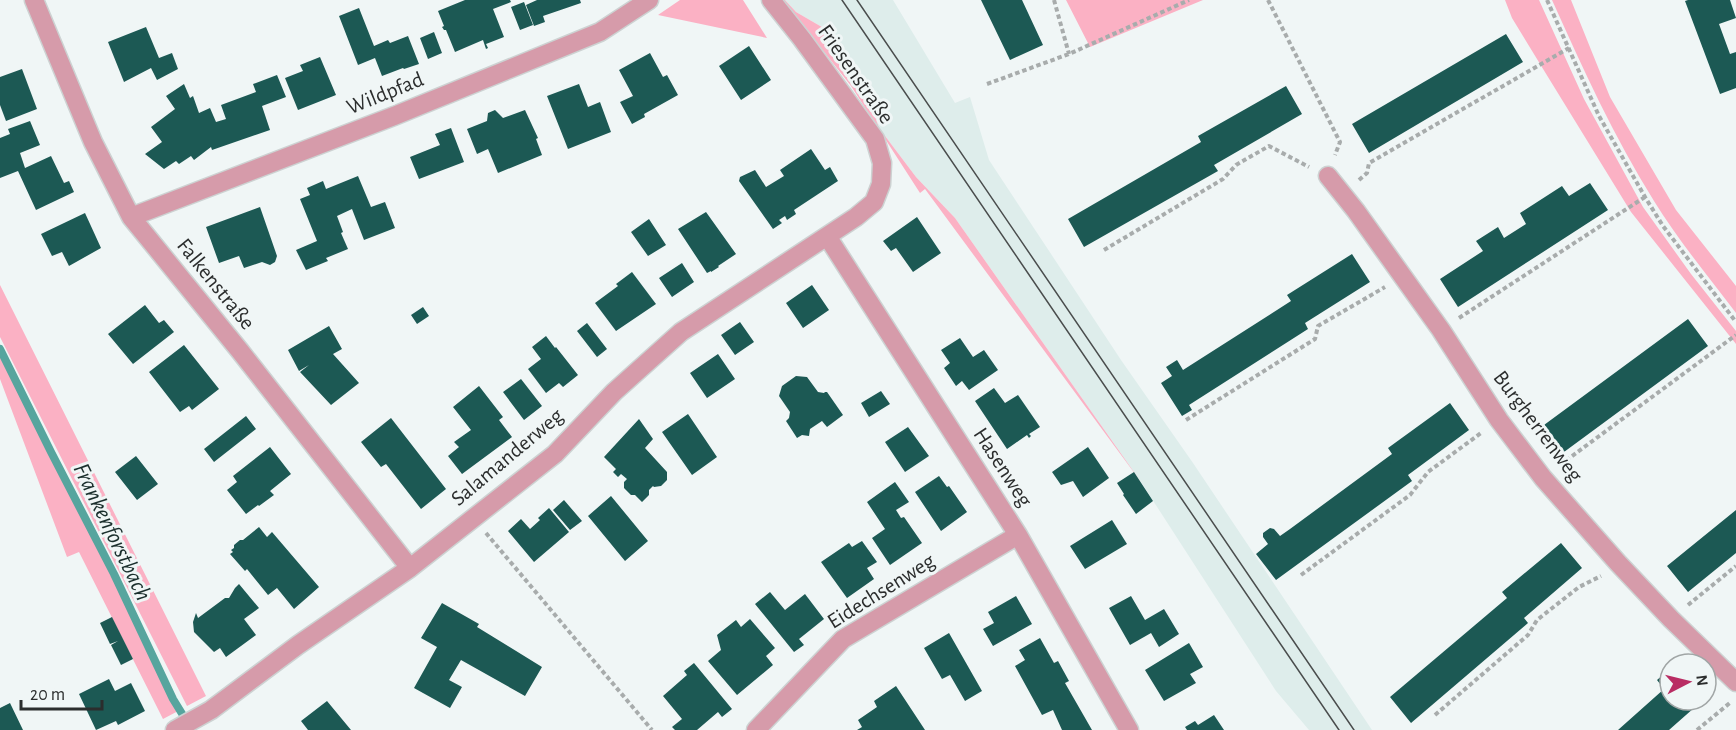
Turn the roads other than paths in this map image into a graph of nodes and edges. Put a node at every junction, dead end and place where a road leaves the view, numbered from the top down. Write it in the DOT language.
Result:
graph roads {
  1 [pos="34,0"];
  2 [pos="649,0"];
  3 [pos="771,0"];
  4 [pos="1328,176"];
  5 [pos="881,184"];
  6 [pos="131,217"];
  7 [pos="827,236"];
  8 [pos="1018,535"];
  9 [pos="410,568"];
  10 [pos="1736,682"];
  11 [pos="176,730"];
  12 [pos="756,730"];
  13 [pos="1129,730"];
  1 -- 6 [label="street, Falkenstraße"];
  2 -- 6 [label="street, Wildpfad"];
  3 -- 5 [label="street, Friesenstraße"];
  4 -- 10 [label="street, Burgherrenweg"];
  5 -- 7 [label="street, Salamanderweg"];
  6 -- 9 [label="street, Falkenstraße"];
  7 -- 8 [label="street, Hasenweg"];
  7 -- 9 [label="street, Salamanderweg"];
  8 -- 12 [label="street, Eidechsenweg"];
  8 -- 13 [label="street, Hasenweg"];
  9 -- 11 [label="street, Salamanderweg"];
}
